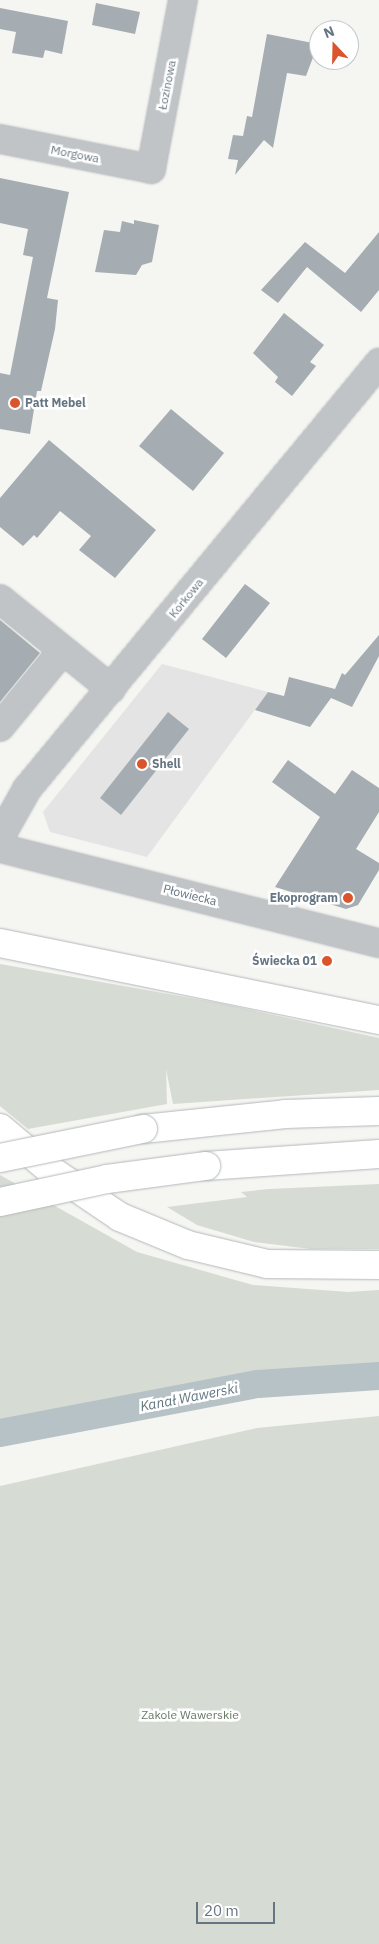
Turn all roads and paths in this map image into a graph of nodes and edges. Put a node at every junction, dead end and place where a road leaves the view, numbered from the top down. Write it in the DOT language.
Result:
graph roads {
  1 [pos="183,0"];
  2 [pos="0,139"];
  3 [pos="151,169"];
  4 [pos="379,363"];
  5 [pos="0,599"];
  6 [pos="63,650"];
  7 [pos="111,689"];
  8 [pos="0,727"];
  9 [pos="0,837"];
  10 [pos="0,848"];
  11 [pos="0,943"];
  12 [pos="379,943"];
  13 [pos="379,1020"];
  14 [pos="379,1111"];
  15 [pos="0,1128"];
  16 [pos="379,1154"];
  17 [pos="0,1158"];
  18 [pos="0,1202"];
  19 [pos="379,1265"];
  1 -- 3 [label="street, Łozinowa"];
  2 -- 3 [label="street, Morgowa"];
  4 -- 7 [label="street, Korkowa"];
  5 -- 6 [label="street"];
  6 -- 7 [label="street"];
  6 -- 8 [label="street"];
  7 -- 9 [label="street, Korkowa"];
  10 -- 12 [label="street, Płowiecka"];
  11 -- 13 [label="main road"];
  14 -- 17 [label="main road, bridge"];
  15 -- 19 [label="main road"];
  16 -- 18 [label="main road, bridge"];
}
